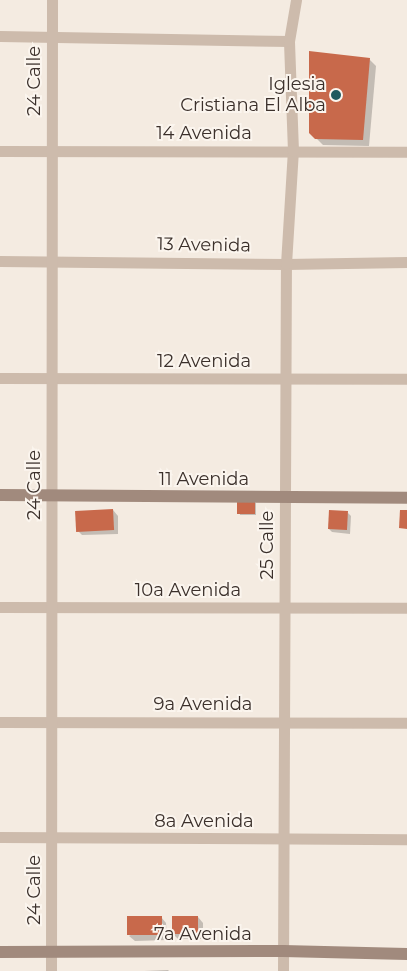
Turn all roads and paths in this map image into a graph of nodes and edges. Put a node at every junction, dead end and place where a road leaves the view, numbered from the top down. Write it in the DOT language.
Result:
graph roads {
  1 [pos="52,0"];
  2 [pos="296,0"];
  3 [pos="0,36"];
  4 [pos="52,36"];
  5 [pos="289,41"];
  6 [pos="0,151"];
  7 [pos="52,151"];
  8 [pos="293,151"];
  9 [pos="407,152"];
  10 [pos="0,261"];
  11 [pos="52,261"];
  12 [pos="407,262"];
  13 [pos="286,264"];
  14 [pos="0,378"];
  15 [pos="52,378"];
  16 [pos="287,379"];
  17 [pos="407,379"];
  18 [pos="0,496"];
  19 [pos="52,496"];
  20 [pos="284,497"];
  21 [pos="407,498"];
  22 [pos="0,607"];
  23 [pos="284,607"];
  24 [pos="52,608"];
  25 [pos="407,608"];
  26 [pos="0,722"];
  27 [pos="284,722"];
  28 [pos="52,723"];
  29 [pos="407,723"];
  30 [pos="0,837"];
  31 [pos="52,838"];
  32 [pos="283,839"];
  33 [pos="407,839"];
  34 [pos="283,951"];
  35 [pos="0,952"];
  36 [pos="51,952"];
  37 [pos="407,954"];
  38 [pos="51,971"];
  39 [pos="283,971"];
  1 -- 4 [label="street, 24 Calle"];
  2 -- 5 [label="street, 25 Calle"];
  3 -- 4 [label="street"];
  4 -- 5 [label="street"];
  4 -- 7 [label="street, 24 Calle"];
  5 -- 8 [label="street, 25 Calle"];
  6 -- 7 [label="street, 14 Avenida"];
  7 -- 8 [label="street, 14 Avenida"];
  7 -- 11 [label="street, 24 Calle"];
  8 -- 9 [label="street, 14 Avenida"];
  8 -- 13 [label="street, 25 Calle"];
  10 -- 11 [label="street, 13 Avenida"];
  11 -- 13 [label="street, 13 Avenida"];
  11 -- 15 [label="street, 24 Calle"];
  12 -- 13 [label="street, 13 Avenida"];
  13 -- 16 [label="street, 25 Calle"];
  14 -- 15 [label="street, 12 Avenida"];
  15 -- 16 [label="street, 12 Avenida"];
  15 -- 19 [label="street, 24 Calle"];
  16 -- 17 [label="street, 12 Avenida"];
  16 -- 20 [label="street, 25 Calle"];
  18 -- 19 [label="main road, 11 Avenida"];
  19 -- 20 [label="main road, 11 Avenida"];
  19 -- 24 [label="street, 24 Calle"];
  20 -- 21 [label="main road, 11 Avenida"];
  20 -- 23 [label="street, 25 Calle"];
  22 -- 24 [label="street, 10a Avenida"];
  23 -- 24 [label="street, 10a Avenida"];
  23 -- 25 [label="street, 10a Avenida"];
  23 -- 27 [label="street, 25 Calle"];
  24 -- 28 [label="street, 24 Calle"];
  26 -- 28 [label="street, 9a Avenida"];
  27 -- 28 [label="street, 9a Avenida"];
  27 -- 29 [label="street, 9a Avenida"];
  27 -- 32 [label="street, 25 Calle"];
  28 -- 31 [label="street, 24 Calle"];
  30 -- 31 [label="street, 8a Avenida"];
  31 -- 32 [label="street, 8a Avenida"];
  31 -- 36 [label="street, 24 Calle"];
  32 -- 33 [label="street, 8a Avenida"];
  32 -- 34 [label="street, 25 Calle"];
  34 -- 36 [label="main road, 7a Avenida"];
  34 -- 37 [label="main road, 7a Avenida"];
  34 -- 39 [label="street, 25 Calle"];
  35 -- 36 [label="main road, 7a Avenida"];
  36 -- 38 [label="street, 24 Calle"];
}
